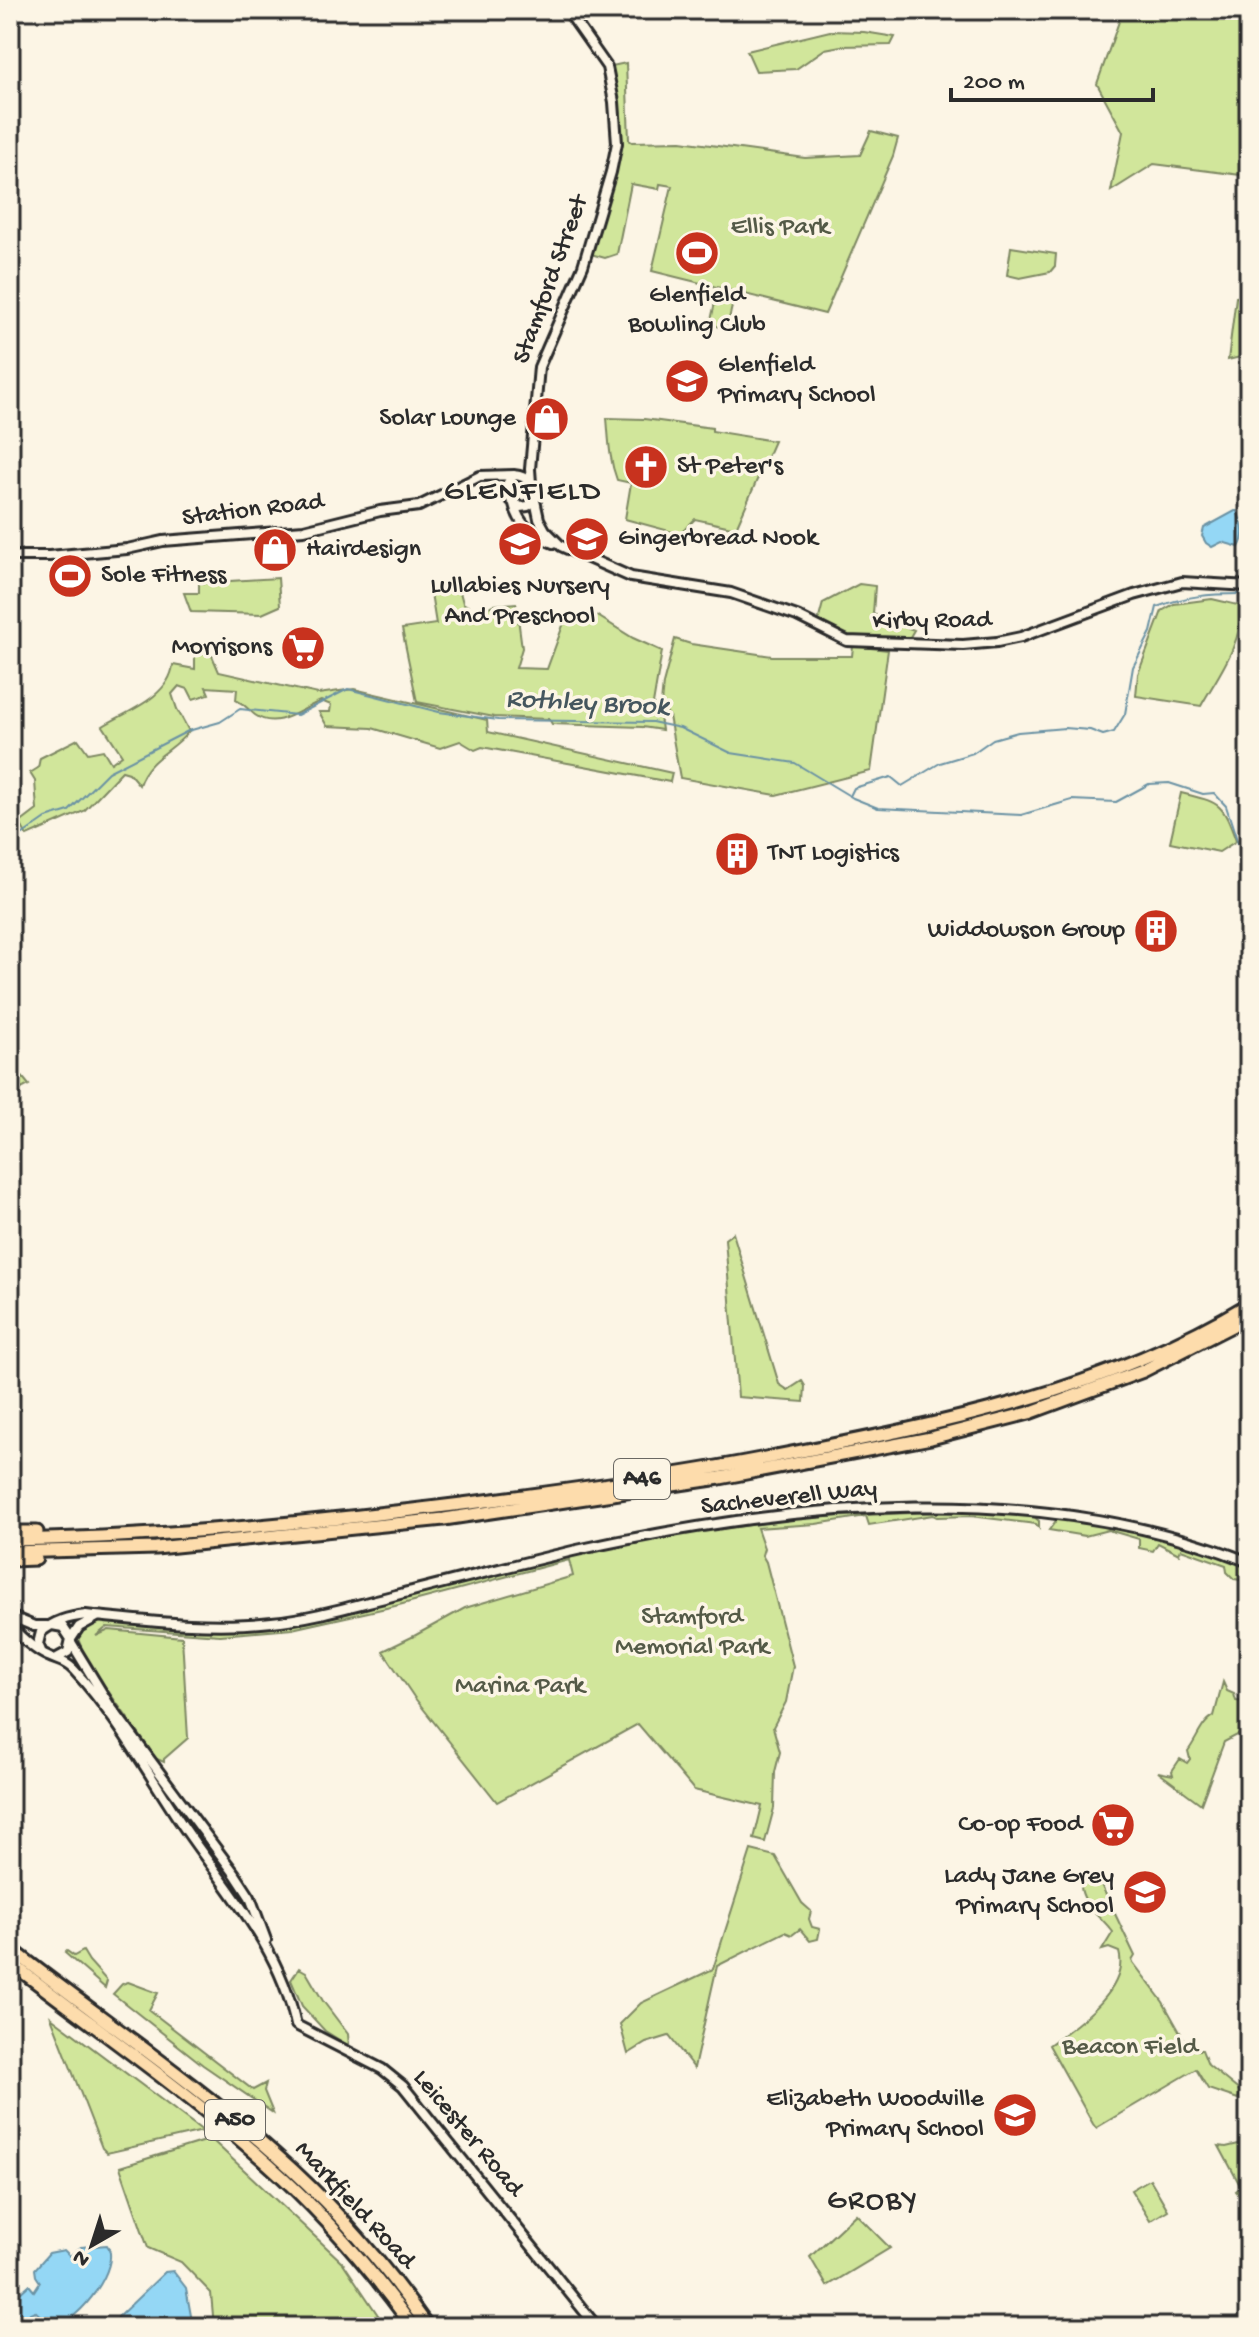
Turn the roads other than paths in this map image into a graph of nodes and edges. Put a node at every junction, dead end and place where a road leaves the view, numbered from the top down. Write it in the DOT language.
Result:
graph roads {
  1 [pos="567,10"];
  2 [pos="530,462"];
  3 [pos="492,475"];
  4 [pos="515,475"];
  5 [pos="531,483"];
  6 [pos="507,484"];
  7 [pos="535,500"];
  8 [pos="514,503"];
  9 [pos="539,519"];
  10 [pos="540,538"];
  11 [pos="561,546"];
  12 [pos="10,556"];
  13 [pos="1249,586"];
  14 [pos="1249,1304"];
  15 [pos="1249,1317"];
  16 [pos="10,1532"];
  17 [pos="91,1537"];
  18 [pos="10,1540"];
  19 [pos="156,1548"];
  20 [pos="10,1552"];
  21 [pos="10,1560"];
  22 [pos="1249,1562"];
  23 [pos="10,1616"];
  24 [pos="98,1616"];
  25 [pos="10,1626"];
  26 [pos="49,1626"];
  27 [pos="71,1640"];
  28 [pos="41,1651"];
  29 [pos="57,1658"];
  30 [pos="250,1897"];
  31 [pos="238,1901"];
  32 [pos="252,1914"];
  33 [pos="10,1948"];
  34 [pos="10,1962"];
  35 [pos="413,2327"];
  36 [pos="428,2327"];
  37 [pos="597,2327"];
  1 -- 2 [label="street, Stamford Street"];
  2 -- 4 [label="street"];
  2 -- 5 [label="street, Stamford Street"];
  3 -- 4 [label="street, Station Road"];
  3 -- 6 [label="street"];
  3 -- 12 [label="street, Station Road"];
  4 -- 5 [label="street"];
  4 -- 6 [label="street"];
  5 -- 7 [label="street"];
  6 -- 8 [label="street"];
  7 -- 8 [label="street"];
  7 -- 9 [label="street"];
  8 -- 10 [label="street"];
  9 -- 10 [label="street"];
  9 -- 11 [label="street"];
  10 -- 11 [label="street, Kirby Road"];
  11 -- 13 [label="street, Kirby Road"];
  14 -- 17 [label="highway, A46"];
  15 -- 19 [label="highway, A46"];
  16 -- 17 [label="highway"];
  17 -- 18 [label="highway, A46"];
  19 -- 20 [label="highway, A46"];
  19 -- 21 [label="highway"];
  22 -- 24 [label="street, Sacheverell Way"];
  23 -- 26 [label="street"];
  24 -- 26 [label="street, Sacheverell Way"];
  24 -- 27 [label="street"];
  25 -- 28 [label="street"];
  26 -- 27 [label="street"];
  26 -- 28 [label="street"];
  27 -- 29 [label="street"];
  27 -- 30 [label="street, Leicester Road"];
  28 -- 29 [label="street"];
  29 -- 31 [label="street, Leicester Road"];
  30 -- 31 [label="street"];
  30 -- 32 [label="street, Leicester Road"];
  31 -- 32 [label="street, Leicester Road"];
  32 -- 37 [label="street, Leicester Road"];
  33 -- 36 [label="highway, Markfield Road / A50"];
  34 -- 35 [label="highway, Markfield Road / A50"];
}
